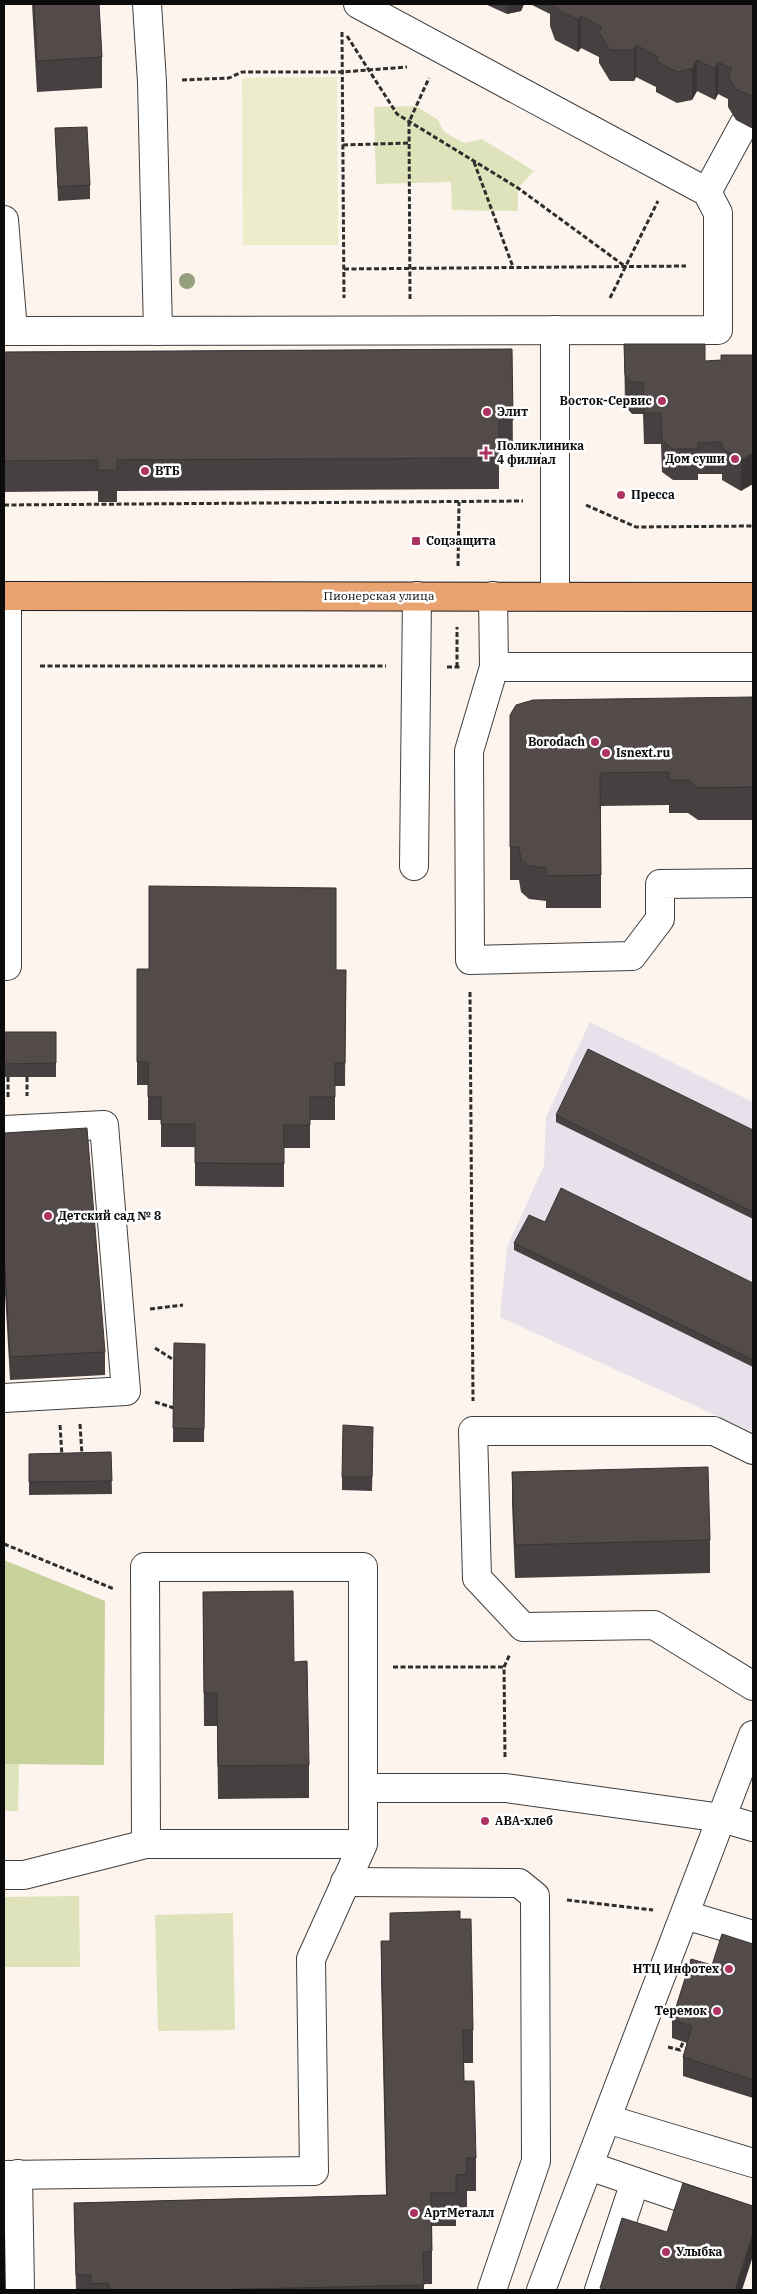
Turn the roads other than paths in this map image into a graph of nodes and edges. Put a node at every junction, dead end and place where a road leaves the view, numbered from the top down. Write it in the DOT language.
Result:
graph roads {
  1 [pos="147,4"];
  2 [pos="358,4"];
  3 [pos="744,124"];
  4 [pos="707,192"];
  5 [pos="4,220"];
  6 [pos="555,330"];
  7 [pos="8,331"];
  8 [pos="158,331"];
  9 [pos="6,596"];
  10 [pos="417,596"];
  11 [pos="493,596"];
  12 [pos="555,596"];
  13 [pos="753,597"];
  14 [pos="5,666"];
  15 [pos="494,667"];
  16 [pos="753,667"];
  17 [pos="414,866"];
  18 [pos="753,883"];
  19 [pos="4,966"];
  20 [pos="4,1130"];
  21 [pos="4,1398"];
  22 [pos="753,1450"];
  23 [pos="753,1686"];
  24 [pos="753,1735"];
  25 [pos="753,1780"];
  26 [pos="363,1788"];
  27 [pos="737,1822"];
  28 [pos="146,1844"];
  29 [pos="363,1844"];
  30 [pos="4,1875"];
  31 [pos="345,1882"];
  32 [pos="685,1915"];
  33 [pos="753,1935"];
  34 [pos="607,2119"];
  35 [pos="753,2163"];
  36 [pos="589,2166"];
  37 [pos="11,2174"];
  38 [pos="635,2182"];
  39 [pos="753,2222"];
  40 [pos="20,2290"];
  41 [pos="492,2290"];
  42 [pos="541,2290"];
  43 [pos="599,2290"];
  1 -- 8 [label="street"];
  2 -- 4 [label="street"];
  3 -- 4 [label="street"];
  4 -- 6 [label="street"];
  5 -- 7 [label="street"];
  6 -- 8 [label="street"];
  6 -- 12 [label="street"];
  7 -- 8 [label="street"];
  9 -- 10 [label="main road, Пионерская улица"];
  9 -- 14 [label="street"];
  10 -- 11 [label="main road, Пионерская улица"];
  10 -- 17 [label="street"];
  11 -- 12 [label="main road, Пионерская улица"];
  11 -- 15 [label="street"];
  12 -- 13 [label="main road, Пионерская улица"];
  14 -- 19 [label="street"];
  15 -- 16 [label="street"];
  15 -- 18 [label="street"];
  20 -- 21 [label="street"];
  22 -- 23 [label="street"];
  24 -- 27 [label="street"];
  25 -- 27 [label="street"];
  26 -- 27 [label="street"];
  26 -- 28 [label="street"];
  26 -- 29 [label="street"];
  27 -- 32 [label="street"];
  28 -- 29 [label="street"];
  28 -- 30 [label="street"];
  29 -- 31 [label="street"];
  31 -- 37 [label="street"];
  31 -- 41 [label="street"];
  32 -- 33 [label="street"];
  32 -- 34 [label="street"];
  34 -- 35 [label="street"];
  34 -- 36 [label="street"];
  36 -- 38 [label="street"];
  36 -- 42 [label="street"];
  37 -- 40 [label="street"];
  38 -- 39 [label="street"];
  38 -- 43 [label="street"];
}
